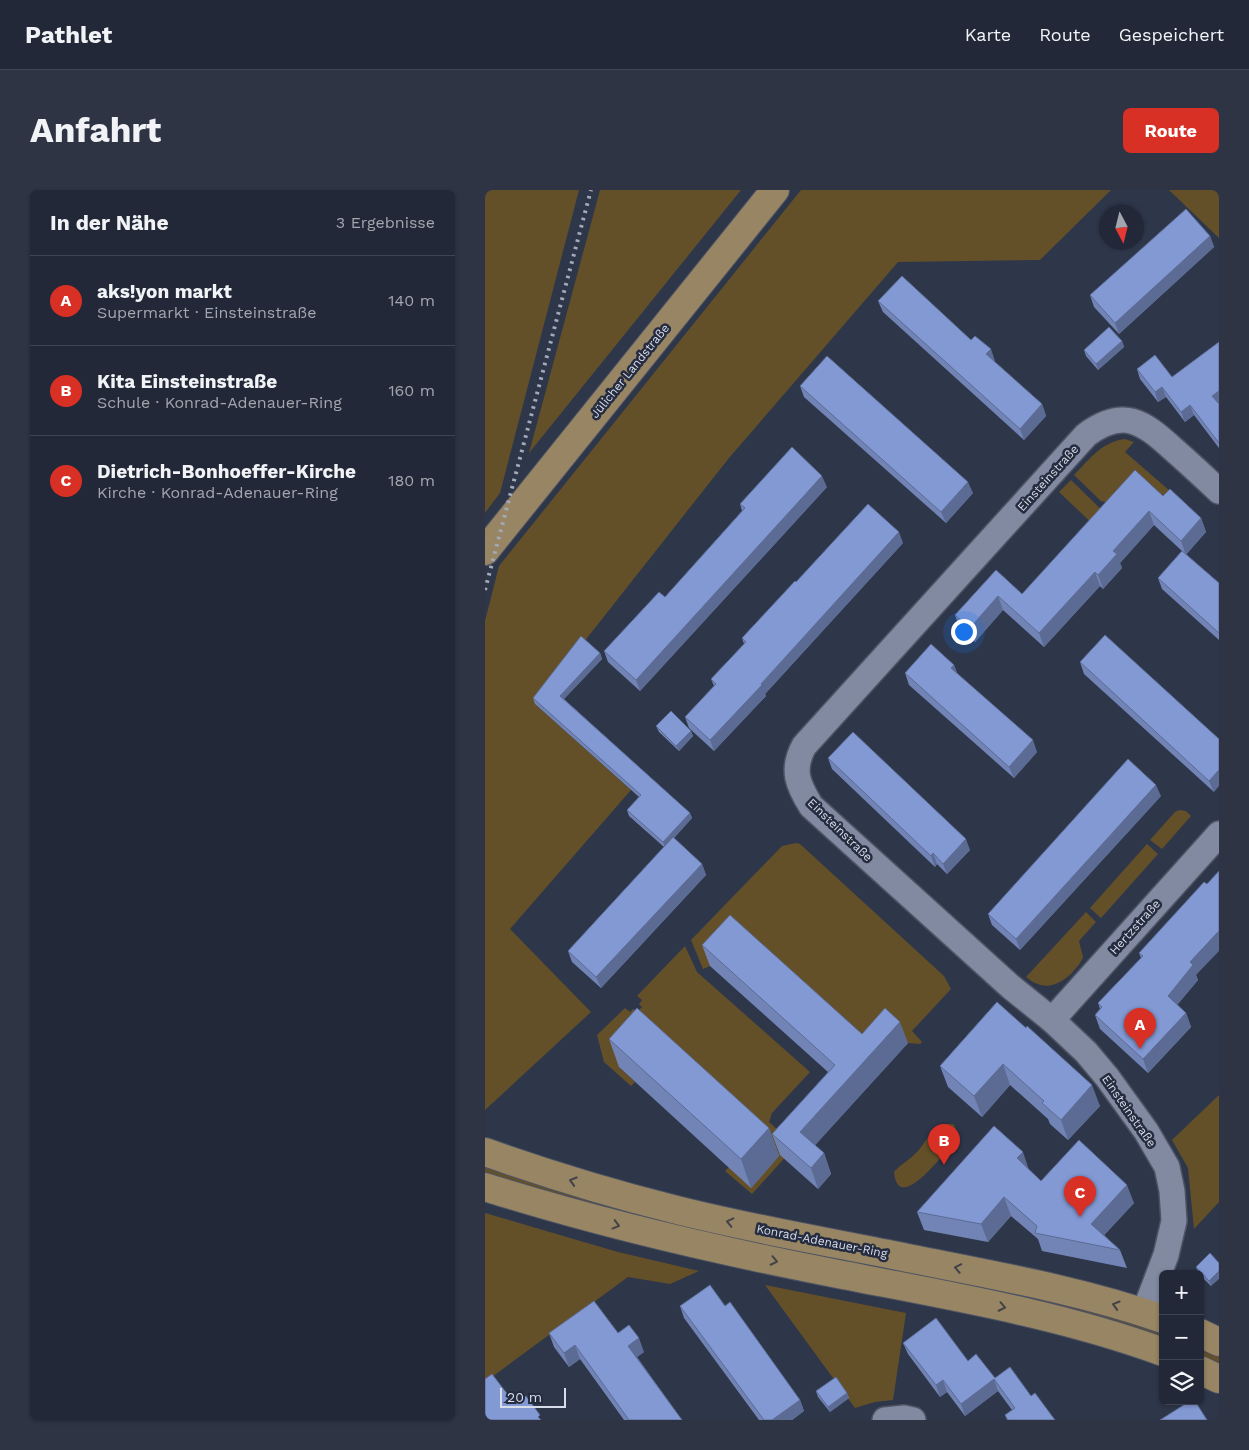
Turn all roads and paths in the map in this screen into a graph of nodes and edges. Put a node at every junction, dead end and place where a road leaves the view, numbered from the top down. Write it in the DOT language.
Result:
graph roads {
  1 [pos="775,190"];
  2 [pos="1219,490"];
  3 [pos="485,552"];
  4 [pos="1219,834"];
  5 [pos="1052,1020"];
  6 [pos="485,1152"];
  7 [pos="485,1186"];
  8 [pos="1153,1316"];
  9 [pos="1204,1335"];
  10 [pos="1219,1342"];
  11 [pos="1159,1351"];
  12 [pos="1204,1372"];
  13 [pos="1219,1379"];
  14 [pos="885,1420"];
  15 [pos="913,1420"];
  1 -- 3 [label="main road, Jülicher Landstraße"];
  2 -- 5 [label="street, Einsteinstraße"];
  4 -- 5 [label="street, Hertzstraße"];
  5 -- 8 [label="street, Einsteinstraße"];
  8 -- 6 [label="main road, Konrad-Adenauer-Ring, one-way"];
  7 -- 11 [label="main road, one-way"];
  9 -- 10 [label="main road"];
  12 -- 13 [label="main road"];
  14 -- 15 [label="street"];
}
